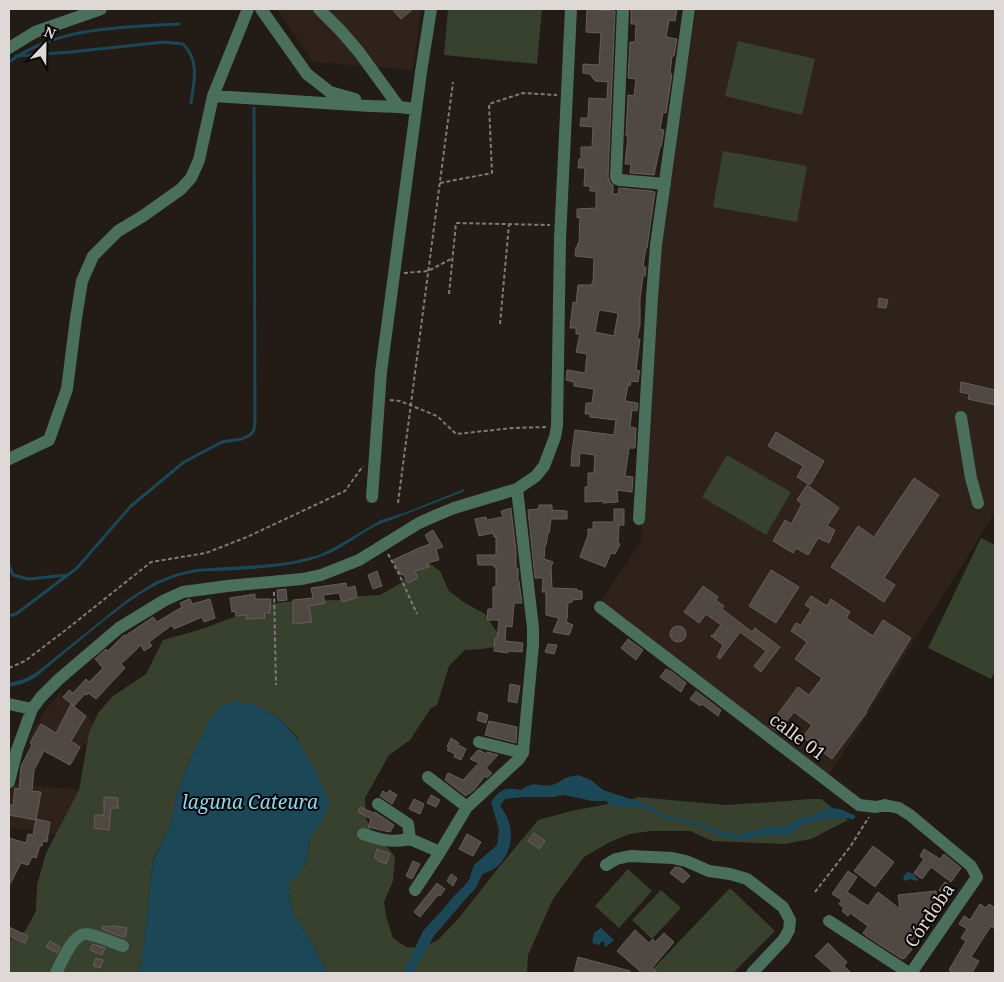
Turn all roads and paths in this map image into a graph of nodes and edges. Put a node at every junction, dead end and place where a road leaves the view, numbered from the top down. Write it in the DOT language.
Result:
graph roads {
  1 [pos="101,9"];
  2 [pos="248,9"];
  3 [pos="261,9"];
  4 [pos="319,9"];
  5 [pos="431,9"];
  6 [pos="571,9"];
  7 [pos="623,9"];
  8 [pos="689,9"];
  9 [pos="9,48"];
  10 [pos="453,82"];
  11 [pos="567,95"];
  12 [pos="213,96"];
  13 [pos="370,106"];
  14 [pos="399,107"];
  15 [pos="416,109"];
  16 [pos="440,184"];
  17 [pos="665,184"];
  18 [pos="509,224"];
  19 [pos="561,225"];
  20 [pos="452,258"];
  21 [pos="428,271"];
  22 [pos="394,274"];
  23 [pos="449,294"];
  24 [pos="500,324"];
  25 [pos="380,400"];
  26 [pos="411,405"];
  27 [pos="961,417"];
  28 [pos="557,426"];
  29 [pos="9,458"];
  30 [pos="366,462"];
  31 [pos="518,489"];
  32 [pos="372,497"];
  33 [pos="398,503"];
  34 [pos="978,503"];
  35 [pos="639,519"];
  36 [pos="383,546"];
  37 [pos="274,582"];
  38 [pos="600,607"];
  39 [pos="417,614"];
  40 [pos="9,668"];
  41 [pos="276,685"];
  42 [pos="9,704"];
  43 [pos="32,709"];
  44 [pos="479,742"];
  45 [pos="523,753"];
  46 [pos="428,777"];
  47 [pos="9,782"];
  48 [pos="378,804"];
  49 [pos="467,807"];
  50 [pos="876,807"];
  51 [pos="363,834"];
  52 [pos="410,839"];
  53 [pos="440,852"];
  54 [pos="606,865"];
  55 [pos="977,877"];
  56 [pos="415,890"];
  57 [pos="815,892"];
  58 [pos="829,921"];
  59 [pos="123,946"];
  60 [pos="56,973"];
  61 [pos="752,973"];
  62 [pos="910,973"];
  1 -- 9 [label="street"];
  2 -- 12 [label="street"];
  3 -- 13 [label="street"];
  4 -- 14 [label="street"];
  5 -- 15 [label="street"];
  6 -- 11 [label="street"];
  7 -- 17 [label="street"];
  8 -- 17 [label="street"];
  10 -- 16 [label="path"];
  11 -- 16 [label="path"];
  11 -- 19 [label="street"];
  12 -- 13 [label="street"];
  12 -- 29 [label="street"];
  13 -- 14 [label="street"];
  14 -- 15 [label="street"];
  15 -- 22 [label="street"];
  16 -- 21 [label="path"];
  17 -- 35 [label="street"];
  18 -- 19 [label="path"];
  18 -- 20 [label="path"];
  18 -- 24 [label="path"];
  19 -- 28 [label="street"];
  20 -- 21 [label="path"];
  20 -- 23 [label="path"];
  21 -- 22 [label="path"];
  21 -- 26 [label="path"];
  22 -- 25 [label="street"];
  25 -- 26 [label="path"];
  25 -- 32 [label="street"];
  26 -- 28 [label="path"];
  26 -- 33 [label="path"];
  27 -- 34 [label="street"];
  28 -- 31 [label="street"];
  30 -- 40 [label="path"];
  31 -- 36 [label="street"];
  31 -- 45 [label="street"];
  36 -- 37 [label="street"];
  36 -- 39 [label="path"];
  37 -- 41 [label="path"];
  37 -- 43 [label="street"];
  38 -- 50 [label="street, calle 01"];
  42 -- 43 [label="street"];
  43 -- 47 [label="street"];
  44 -- 45 [label="street"];
  45 -- 49 [label="street"];
  46 -- 49 [label="street"];
  48 -- 52 [label="street"];
  49 -- 53 [label="street"];
  50 -- 55 [label="street, calle 01"];
  50 -- 57 [label="path"];
  51 -- 52 [label="street"];
  52 -- 53 [label="street"];
  53 -- 56 [label="street"];
  54 -- 61 [label="street"];
  55 -- 62 [label="street, Córdoba"];
  58 -- 62 [label="street"];
  59 -- 60 [label="street"];
}
